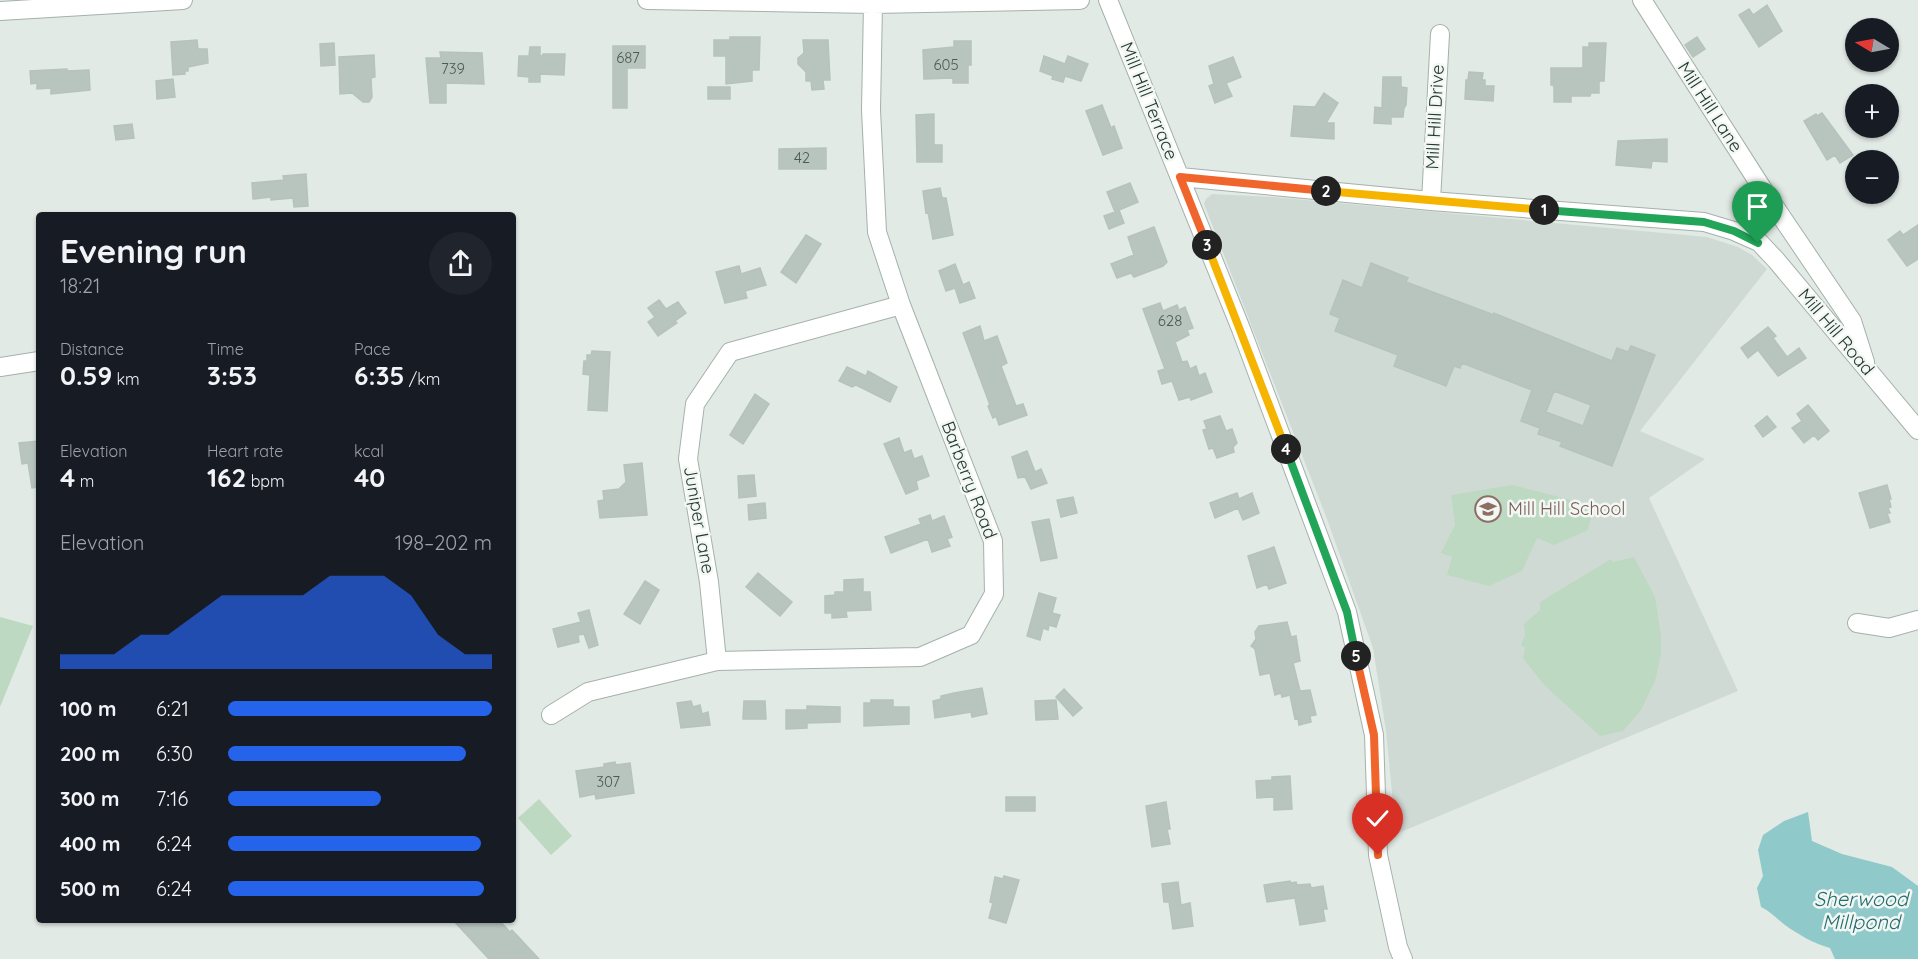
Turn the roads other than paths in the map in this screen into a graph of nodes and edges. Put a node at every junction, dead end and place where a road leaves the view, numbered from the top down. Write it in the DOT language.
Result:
graph roads {
  1 [pos="183,0"];
  2 [pos="647,0"];
  3 [pos="1080,0"];
  4 [pos="1108,0"];
  5 [pos="1642,0"];
  6 [pos="873,4"];
  7 [pos="0,10"];
  8 [pos="1440,34"];
  9 [pos="1180,177"];
  10 [pos="1431,201"];
  11 [pos="901,305"];
  12 [pos="36,361"];
  13 [pos="0,367"];
  14 [pos="1867,369"];
  15 [pos="1918,430"];
  16 [pos="1918,620"];
  17 [pos="1857,623"];
  18 [pos="717,661"];
  19 [pos="551,715"];
  20 [pos="1404,959"];
  1 -- 7 [label="street"];
  2 -- 6 [label="street"];
  3 -- 6 [label="street"];
  4 -- 9 [label="street, Mill Hill Terrace"];
  5 -- 14 [label="street, Mill Hill Lane"];
  6 -- 11 [label="street, Barberry Road"];
  8 -- 10 [label="street, Mill Hill Drive"];
  9 -- 10 [label="street, Mill Hill Road"];
  9 -- 20 [label="street, Mill Hill Terrace"];
  10 -- 14 [label="street, Mill Hill Road"];
  11 -- 18 [label="street, Juniper Lane"];
  11 -- 18 [label="street, Barberry Road"];
  12 -- 13 [label="street"];
  14 -- 15 [label="street, Mill Hill Road"];
  16 -- 17 [label="street"];
  18 -- 19 [label="street, Barberry Road"];
}
